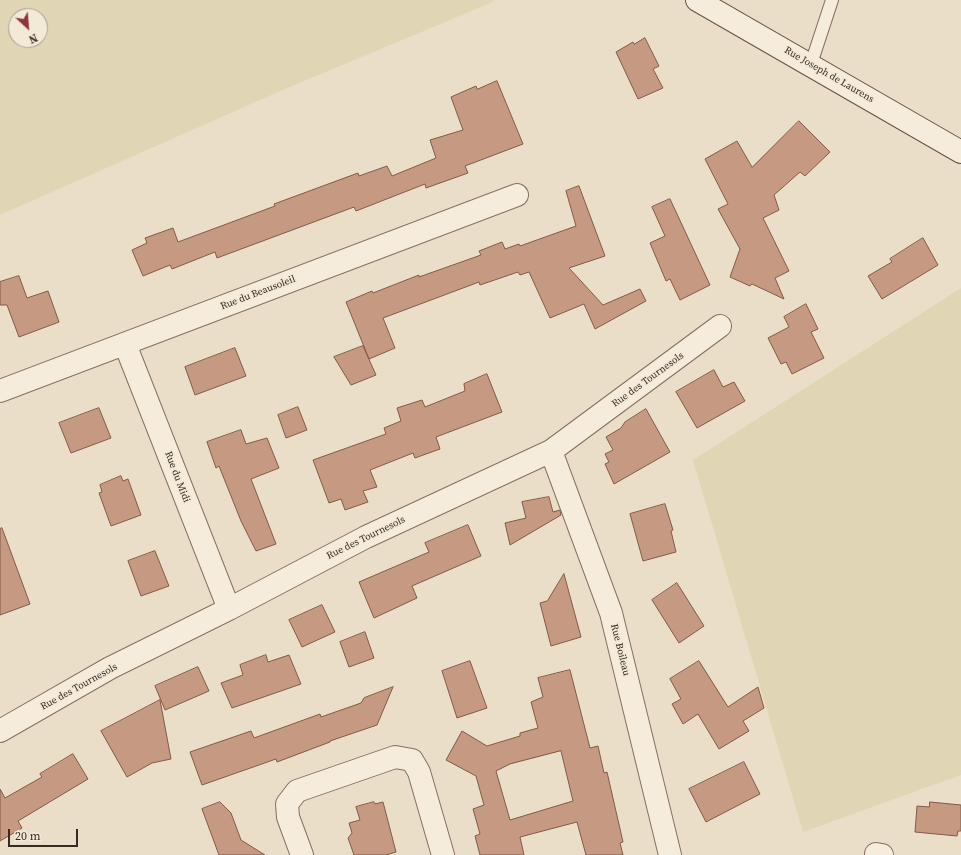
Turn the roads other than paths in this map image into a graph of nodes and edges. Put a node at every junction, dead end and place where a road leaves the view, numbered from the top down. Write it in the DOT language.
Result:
graph roads {
  1 [pos="697,0"];
  2 [pos="832,0"];
  3 [pos="811,64"];
  4 [pos="961,152"];
  5 [pos="516,195"];
  6 [pos="720,326"];
  7 [pos="125,344"];
  8 [pos="0,391"];
  9 [pos="551,451"];
  10 [pos="229,609"];
  11 [pos="0,731"];
  12 [pos="302,855"];
  13 [pos="443,855"];
  14 [pos="670,855"];
  1 -- 3 [label="street, Rue Joseph de Laurens"];
  2 -- 3 [label="lane"];
  3 -- 4 [label="street, Rue Joseph de Laurens"];
  5 -- 7 [label="street, Rue du Beausoleil"];
  6 -- 9 [label="street, Rue des Tournesols"];
  7 -- 8 [label="street, Rue du Beausoleil"];
  7 -- 10 [label="street, Rue du Midi"];
  9 -- 10 [label="street, Rue des Tournesols"];
  9 -- 14 [label="street, Rue Boileau"];
  10 -- 11 [label="street, Rue des Tournesols"];
  12 -- 13 [label="street"];
}
